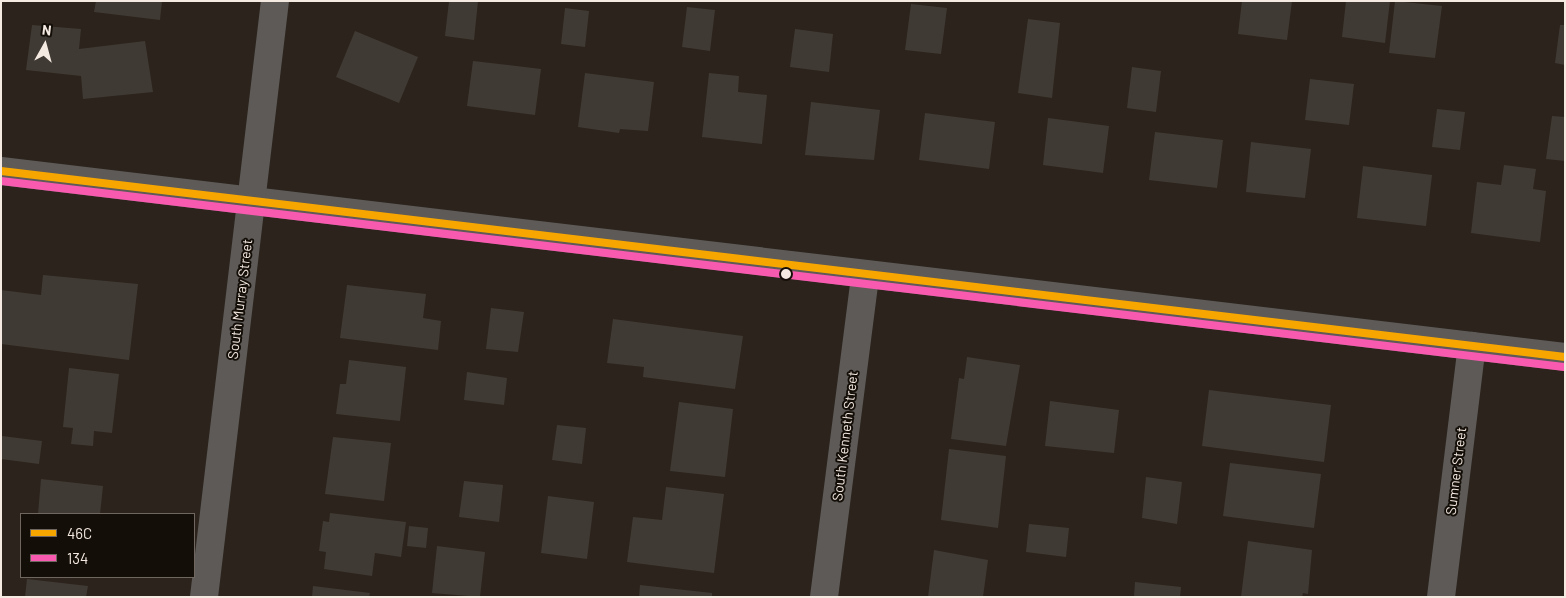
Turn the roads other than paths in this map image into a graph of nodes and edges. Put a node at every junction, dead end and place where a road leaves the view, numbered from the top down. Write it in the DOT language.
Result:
graph roads {
  1 [pos="275,1"];
  2 [pos="1,171"];
  3 [pos="252,201"];
  4 [pos="865,274"];
  5 [pos="1472,346"];
  6 [pos="1565,357"];
  7 [pos="204,597"];
  8 [pos="824,597"];
  9 [pos="1440,597"];
  1 -- 3 [label="street, South Murray Street"];
  2 -- 3 [label="street"];
  3 -- 4 [label="street"];
  3 -- 7 [label="street, South Murray Street"];
  4 -- 5 [label="street"];
  4 -- 8 [label="street, South Kenneth Street"];
  5 -- 6 [label="street"];
  5 -- 9 [label="street, Sumner Street"];
}
